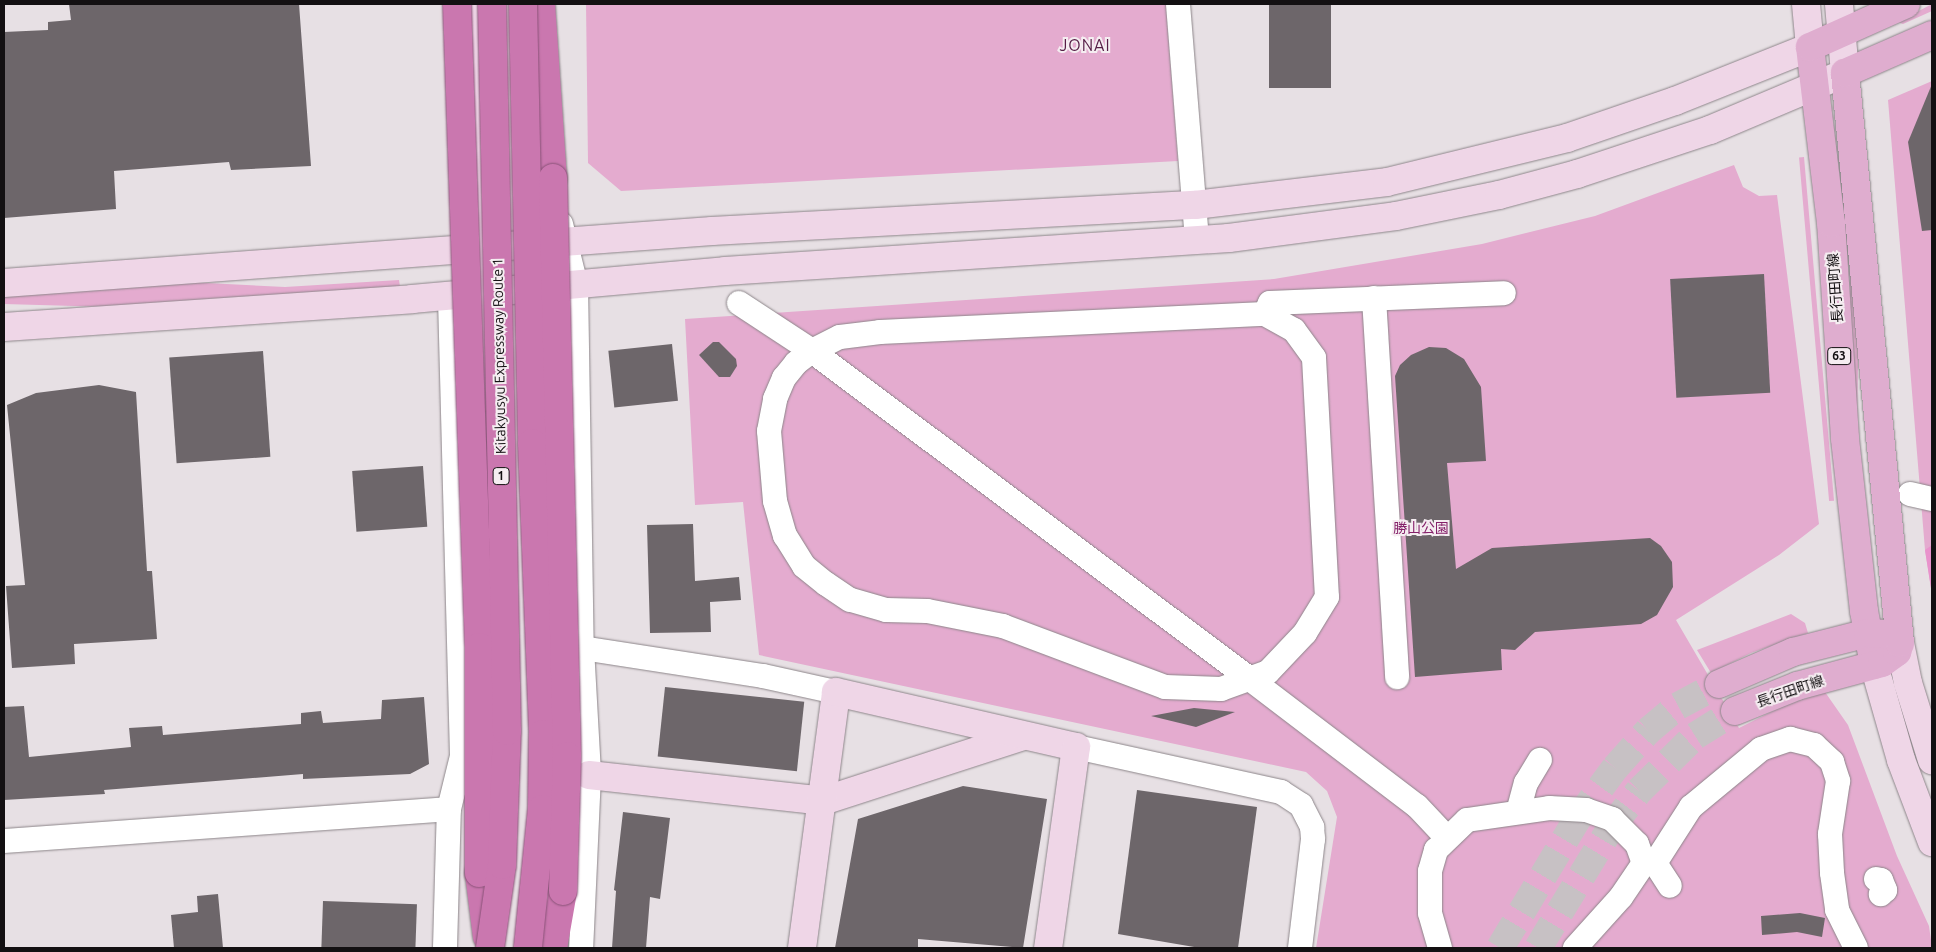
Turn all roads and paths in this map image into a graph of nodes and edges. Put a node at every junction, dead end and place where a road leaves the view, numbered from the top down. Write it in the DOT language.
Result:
graph roads {
  1 [pos="457,4"];
  2 [pos="472,4"];
  3 [pos="492,4"];
  4 [pos="523,4"];
  5 [pos="539,4"];
  6 [pos="1178,4"];
  7 [pos="1806,4"];
  8 [pos="1839,4"];
  9 [pos="1906,4"];
  10 [pos="1841,33"];
  11 [pos="1932,35"];
  12 [pos="1810,47"];
  13 [pos="1845,74"];
  14 [pos="1814,86"];
  15 [pos="1195,205"];
  16 [pos="1197,240"];
  17 [pos="555,245"];
  18 [pos="480,250"];
  19 [pos="4,283"];
  20 [pos="576,284"];
  21 [pos="547,287"];
  22 [pos="481,292"];
  23 [pos="1504,293"];
  24 [pos="450,295"];
  25 [pos="1374,298"];
  26 [pos="739,303"];
  27 [pos="1266,314"];
  28 [pos="4,327"];
  29 [pos="812,351"];
  30 [pos="1868,633"];
  31 [pos="1900,643"];
  32 [pos="582,648"];
  33 [pos="1874,665"];
  34 [pos="1397,677"];
  35 [pos="1250,679"];
  36 [pos="1719,684"];
  37 [pos="836,692"];
  38 [pos="1735,712"];
  39 [pos="1023,736"];
  40 [pos="1076,747"];
  41 [pos="1540,760"];
  42 [pos="1932,760"];
  43 [pos="590,775"];
  44 [pos="823,801"];
  45 [pos="449,809"];
  46 [pos="1518,812"];
  47 [pos="1447,838"];
  48 [pos="4,841"];
  49 [pos="1932,842"];
  50 [pos="1650,863"];
  51 [pos="1670,886"];
  52 [pos="445,948"];
  53 [pos="490,948"];
  54 [pos="528,948"];
  55 [pos="547,948"];
  56 [pos="552,948"];
  57 [pos="581,948"];
  58 [pos="802,948"];
  59 [pos="1048,948"];
  60 [pos="1300,948"];
  61 [pos="1440,948"];
  62 [pos="1575,948"];
  63 [pos="1856,948"];
  1 -- 53 [label="highway, bridge"];
  2 -- 18 [label="street"];
  3 -- 53 [label="highway, Kitakyusyu Expressway Route 1 / 1, bridge"];
  4 -- 54 [label="highway, bridge"];
  5 -- 17 [label="street"];
  5 -- 56 [label="highway, bridge"];
  6 -- 15 [label="street"];
  7 -- 12 [label="street"];
  8 -- 10 [label="street"];
  9 -- 10 [label="main road"];
  10 -- 12 [label="main road"];
  10 -- 13 [label="street"];
  11 -- 13 [label="main road"];
  12 -- 14 [label="main road, 長行田町線 / 63"];
  12 -- 15 [label="street"];
  13 -- 14 [label="street"];
  13 -- 31 [label="main road, 63"];
  14 -- 16 [label="street"];
  14 -- 30 [label="main road, 長行田町線 / 63"];
  15 -- 16 [label="street"];
  15 -- 17 [label="street"];
  16 -- 20 [label="street"];
  17 -- 18 [label="street"];
  17 -- 20 [label="street"];
  17 -- 21 [label="street"];
  18 -- 19 [label="street"];
  18 -- 22 [label="street"];
  20 -- 21 [label="street"];
  20 -- 32 [label="street"];
  21 -- 22 [label="street"];
  21 -- 55 [label="street"];
  22 -- 24 [label="street"];
  22 -- 53 [label="street"];
  23 -- 25 [label="street"];
  24 -- 28 [label="street"];
  24 -- 45 [label="street"];
  25 -- 27 [label="street"];
  25 -- 34 [label="street"];
  26 -- 29 [label="street"];
  27 -- 29 [label="street"];
  27 -- 35 [label="street"];
  29 -- 35 [label="street"];
  29 -- 35 [label="street"];
  30 -- 31 [label="main road"];
  30 -- 33 [label="main road, 長行田町線 / 63"];
  30 -- 36 [label="main road"];
  31 -- 33 [label="main road, 長行田町線"];
  31 -- 42 [label="street"];
  32 -- 37 [label="street"];
  32 -- 43 [label="street"];
  33 -- 38 [label="main road, 長行田町線"];
  33 -- 49 [label="street"];
  35 -- 47 [label="street"];
  37 -- 39 [label="street"];
  37 -- 44 [label="street"];
  39 -- 40 [label="street"];
  39 -- 44 [label="street"];
  40 -- 59 [label="street"];
  40 -- 60 [label="street"];
  41 -- 46 [label="street"];
  43 -- 44 [label="street"];
  43 -- 57 [label="street"];
  44 -- 58 [label="street"];
  45 -- 48 [label="street"];
  45 -- 52 [label="street"];
  46 -- 47 [label="street"];
  46 -- 50 [label="street"];
  47 -- 61 [label="street"];
  50 -- 51 [label="street"];
  50 -- 62 [label="street"];
  50 -- 63 [label="street"];
}
